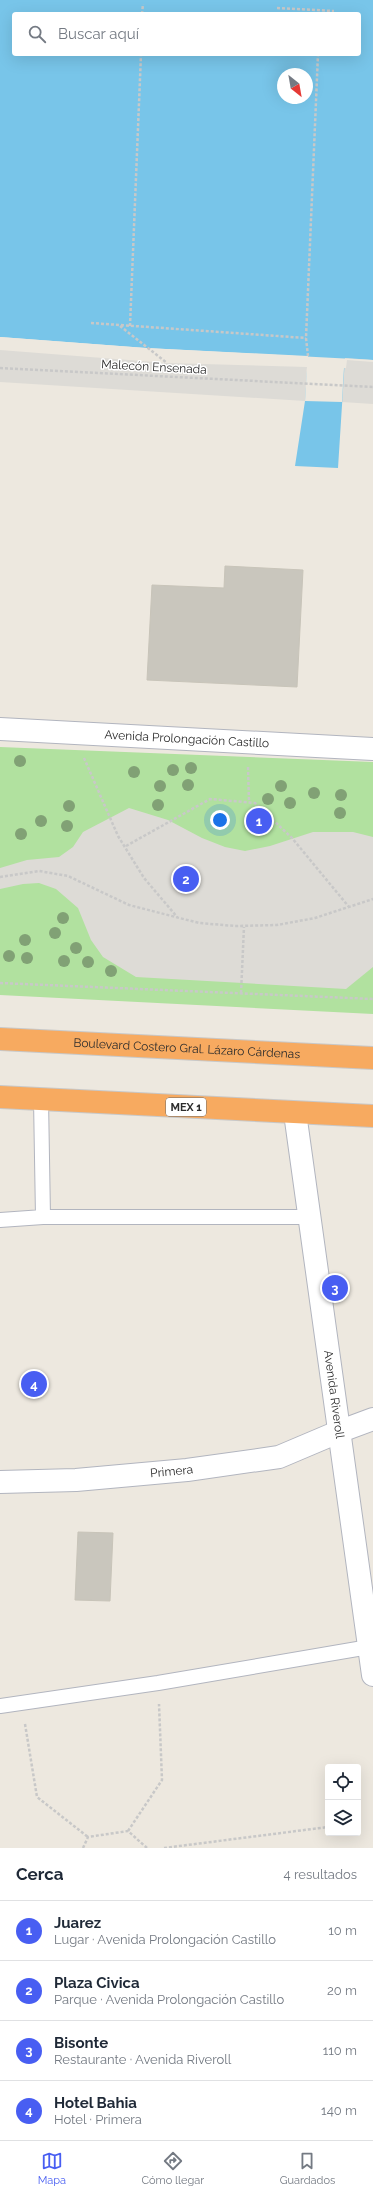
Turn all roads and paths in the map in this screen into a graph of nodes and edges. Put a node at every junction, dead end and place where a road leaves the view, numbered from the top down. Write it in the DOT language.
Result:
graph roads {
  1 [pos="143,4"];
  2 [pos="277,8"];
  3 [pos="319,10"];
  4 [pos="334,11"];
  5 [pos="142,12"];
  6 [pos="141,56"];
  7 [pos="318,56"];
  8 [pos="91,323"];
  9 [pos="120,325"];
  10 [pos="130,326"];
  11 [pos="306,338"];
  12 [pos="308,356"];
  13 [pos="167,363"];
  14 [pos="0,368"];
  15 [pos="373,387"];
  16 [pos="0,729"];
  17 [pos="373,749"];
  18 [pos="83,755"];
  19 [pos="248,761"];
  20 [pos="249,802"];
  21 [pos="126,846"];
  22 [pos="0,877"];
  23 [pos="373,899"];
  24 [pos="349,907"];
  25 [pos="178,919"];
  26 [pos="244,927"];
  27 [pos="0,983"];
  28 [pos="241,993"];
  29 [pos="373,999"];
  30 [pos="0,1039"];
  31 [pos="373,1058"];
  32 [pos="0,1097"];
  33 [pos="41,1099"];
  34 [pos="295,1114"];
  35 [pos="373,1116"];
  36 [pos="43,1217"];
  37 [pos="308,1217"];
  38 [pos="0,1220"];
  39 [pos="373,1419"];
  40 [pos="338,1432"];
  41 [pos="0,1482"];
  42 [pos="369,1646"];
  43 [pos="373,1675"];
  44 [pos="158,1683"];
  45 [pos="0,1706"];
  46 [pos="24,1722"];
  47 [pos="325,1828"];
  48 [pos="128,1831"];
  49 [pos="88,1837"];
  50 [pos="83,1848"];
  51 [pos="147,1848"];
  52 [pos="164,1848"];
  1 -- 5 [label="path"];
  2 -- 3 [label="path"];
  3 -- 4 [label="path"];
  6 -- 10 [label="path"];
  7 -- 11 [label="path"];
  8 -- 9 [label="path"];
  9 -- 10 [label="path"];
  9 -- 13 [label="path"];
  10 -- 11 [label="path"];
  11 -- 12 [label="path"];
  14 -- 15 [label="path, Malecón Ensenada"];
  16 -- 17 [label="main road, Avenida Prolongación Castillo"];
  18 -- 21 [label="path"];
  19 -- 20 [label="path"];
  20 -- 21 [label="path"];
  20 -- 24 [label="path"];
  21 -- 25 [label="path"];
  22 -- 25 [label="path"];
  23 -- 24 [label="path"];
  24 -- 26 [label="path"];
  25 -- 26 [label="path"];
  26 -- 28 [label="path"];
  27 -- 28 [label="path"];
  28 -- 29 [label="path"];
  30 -- 31 [label="highway, Boulevard Costero Gral. Lázaro Cárdenas"];
  32 -- 33 [label="highway, MEX 1"];
  33 -- 34 [label="highway, MEX 1"];
  33 -- 36 [label="lane"];
  34 -- 35 [label="highway, MEX 1"];
  34 -- 37 [label="main road, Avenida Riveroll"];
  36 -- 37 [label="lane"];
  36 -- 38 [label="lane"];
  37 -- 40 [label="main road, Avenida Riveroll"];
  39 -- 40 [label="main road, Primera"];
  40 -- 41 [label="main road, Primera"];
  40 -- 42 [label="main road, Avenida Riveroll"];
  42 -- 43 [label="main road, Avenida Riveroll"];
  42 -- 44 [label="lane"];
  44 -- 45 [label="lane"];
  44 -- 48 [label="path"];
  46 -- 49 [label="path"];
  47 -- 52 [label="path"];
  48 -- 49 [label="path"];
  48 -- 51 [label="path"];
  49 -- 50 [label="path"];
}
